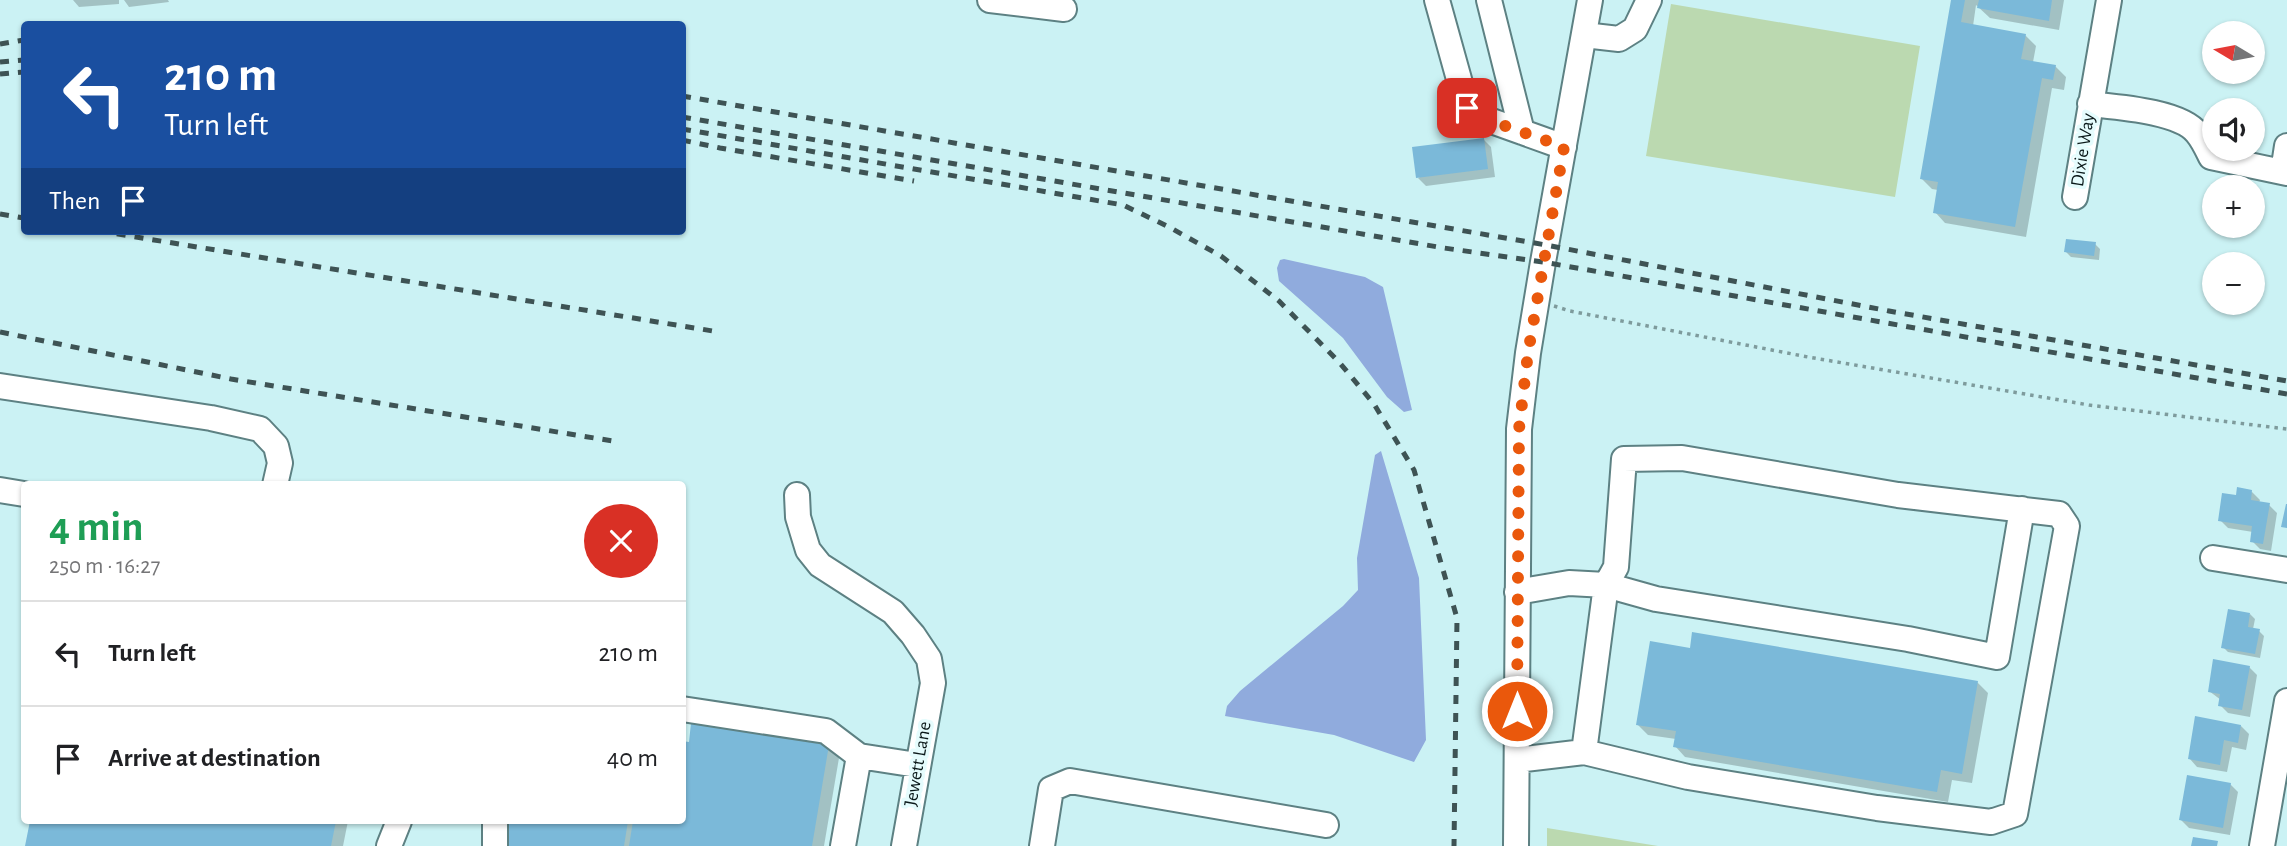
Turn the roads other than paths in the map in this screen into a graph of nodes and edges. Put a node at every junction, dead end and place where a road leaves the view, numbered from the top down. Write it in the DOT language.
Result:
graph roads {
  1 [pos="990,0"];
  2 [pos="1437,0"];
  3 [pos="1489,0"];
  4 [pos="1590,0"];
  5 [pos="1649,0"];
  6 [pos="2109,0"];
  7 [pos="1065,9"];
  8 [pos="1584,35"];
  9 [pos="2090,104"];
  10 [pos="1522,132"];
  11 [pos="2287,146"];
  12 [pos="1564,147"];
  13 [pos="2285,173"];
  14 [pos="2076,197"];
  15 [pos="0,386"];
  16 [pos="276,481"];
  17 [pos="0,490"];
  18 [pos="21,494"];
  19 [pos="797,495"];
  20 [pos="2022,509"];
  21 [pos="2213,558"];
  22 [pos="2287,570"];
  23 [pos="1606,585"];
  24 [pos="1517,592"];
  25 [pos="2287,701"];
  26 [pos="686,710"];
  27 [pos="1584,752"];
  28 [pos="859,756"];
  29 [pos="1517,760"];
  30 [pos="917,765"];
  31 [pos="398,824"];
  32 [pos="495,824"];
  33 [pos="1326,825"];
  34 [pos="389,846"];
  35 [pos="495,846"];
  36 [pos="843,846"];
  37 [pos="904,846"];
  38 [pos="1042,846"];
  39 [pos="1516,846"];
  40 [pos="2262,846"];
  1 -- 7 [label="street"];
  2 -- 10 [label="street"];
  3 -- 10 [label="street"];
  4 -- 8 [label="street"];
  5 -- 8 [label="street"];
  6 -- 9 [label="street, Dixie Way"];
  8 -- 12 [label="street"];
  9 -- 13 [label="street, Dixie Way"];
  9 -- 14 [label="street, Dixie Way"];
  10 -- 12 [label="street"];
  11 -- 13 [label="street"];
  12 -- 24 [label="street"];
  15 -- 16 [label="street"];
  17 -- 18 [label="street"];
  19 -- 30 [label="street, Jewett Lane"];
  20 -- 23 [label="street"];
  20 -- 23 [label="street"];
  20 -- 27 [label="street"];
  21 -- 22 [label="street"];
  23 -- 24 [label="street"];
  23 -- 27 [label="street"];
  24 -- 29 [label="street"];
  25 -- 40 [label="street"];
  26 -- 28 [label="street"];
  27 -- 29 [label="street"];
  28 -- 30 [label="street"];
  28 -- 36 [label="street"];
  29 -- 39 [label="street"];
  30 -- 37 [label="street, Jewett Lane"];
  31 -- 34 [label="street"];
  32 -- 35 [label="street"];
  33 -- 38 [label="street"];
}
